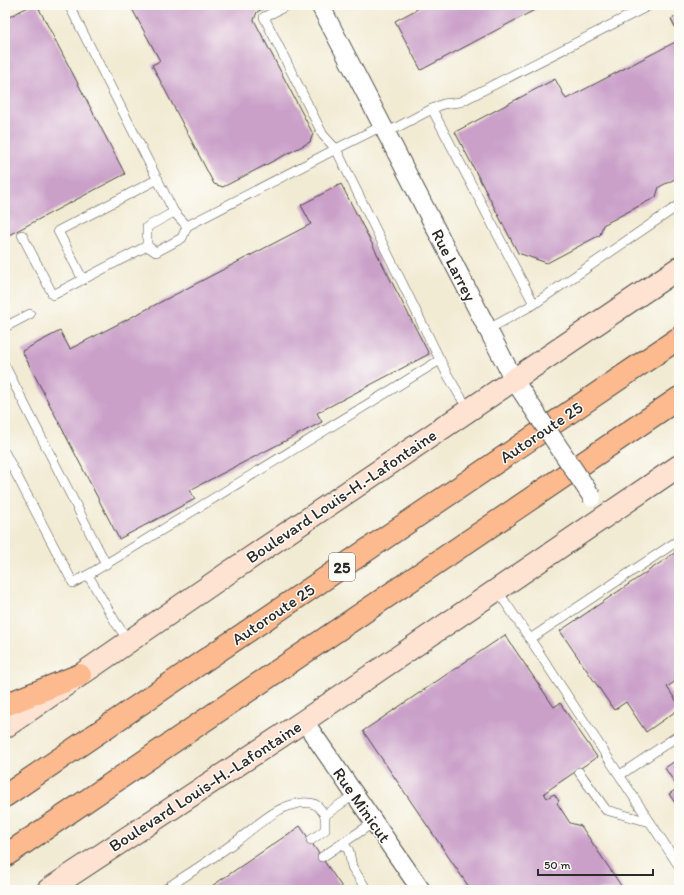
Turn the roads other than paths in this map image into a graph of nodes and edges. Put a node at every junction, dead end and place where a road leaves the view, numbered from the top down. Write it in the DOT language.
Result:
graph roads {
  1 [pos="69,5"];
  2 [pos="288,5"];
  3 [pos="320,5"];
  4 [pos="650,5"];
  5 [pos="432,109"];
  6 [pos="384,130"];
  7 [pos="336,149"];
  8 [pos="158,179"];
  9 [pos="679,205"];
  10 [pos="174,212"];
  11 [pos="187,226"];
  12 [pos="22,235"];
  13 [pos="147,246"];
  14 [pos="679,268"];
  15 [pos="83,280"];
  16 [pos="534,304"];
  17 [pos="30,314"];
  18 [pos="5,327"];
  19 [pos="488,330"];
  20 [pos="679,338"];
  21 [pos="440,360"];
  22 [pos="5,366"];
  23 [pos="514,380"];
  24 [pos="679,398"];
  25 [pos="469,410"];
  26 [pos="5,453"];
  27 [pos="679,466"];
  28 [pos="605,516"];
  29 [pos="679,540"];
  30 [pos="106,564"];
  31 [pos="88,575"];
  32 [pos="497,590"];
  33 [pos="530,639"];
  34 [pos="129,641"];
  35 [pos="80,675"];
  36 [pos="5,705"];
  37 [pos="304,721"];
  38 [pos="5,728"];
  39 [pos="679,735"];
  40 [pos="579,772"];
  41 [pos="620,776"];
  42 [pos="355,794"];
  43 [pos="5,796"];
  44 [pos="325,815"];
  45 [pos="374,822"];
  46 [pos="650,822"];
  47 [pos="311,840"];
  48 [pos="343,843"];
  49 [pos="5,856"];
  50 [pos="322,857"];
  51 [pos="679,866"];
  52 [pos="48,890"];
  53 [pos="164,890"];
  54 [pos="367,890"];
  55 [pos="421,890"];
  1 -- 8 [label="lane"];
  2 -- 7 [label="lane"];
  3 -- 6 [label="street, Rue Larrey"];
  4 -- 5 [label="lane"];
  5 -- 6 [label="lane"];
  5 -- 16 [label="lane"];
  6 -- 7 [label="lane"];
  6 -- 19 [label="street, Rue Larrey"];
  7 -- 11 [label="lane"];
  7 -- 21 [label="lane"];
  8 -- 10 [label="lane"];
  8 -- 15 [label="lane"];
  9 -- 16 [label="lane"];
  10 -- 11 [label="lane"];
  10 -- 13 [label="lane"];
  11 -- 13 [label="lane"];
  12 -- 15 [label="lane"];
  13 -- 15 [label="lane"];
  14 -- 23 [label="main road, Boulevard Louis-H.-Lafontaine"];
  16 -- 19 [label="lane"];
  17 -- 18 [label="lane"];
  19 -- 23 [label="street, Rue Larrey"];
  20 -- 43 [label="main road, Autoroute 25 / 25"];
  21 -- 25 [label="lane"];
  21 -- 30 [label="lane"];
  22 -- 30 [label="lane"];
  23 -- 25 [label="main road, Boulevard Louis-H.-Lafontaine"];
  23 -- 28 [label="street, Rue Larrey, bridge"];
  24 -- 49 [label="main road"];
  25 -- 34 [label="main road, Boulevard Louis-H.-Lafontaine"];
  26 -- 31 [label="lane"];
  27 -- 28 [label="main road, Boulevard Louis-H.-Lafontaine"];
  28 -- 32 [label="main road, Boulevard Louis-H.-Lafontaine"];
  29 -- 33 [label="lane"];
  30 -- 31 [label="lane"];
  31 -- 34 [label="lane"];
  32 -- 33 [label="lane"];
  32 -- 37 [label="main road, Boulevard Louis-H.-Lafontaine"];
  33 -- 41 [label="lane"];
  34 -- 35 [label="main road, Boulevard Louis-H.-Lafontaine"];
  35 -- 36 [label="main road"];
  35 -- 38 [label="main road, Boulevard Louis-H.-Lafontaine"];
  37 -- 42 [label="street, Rue Minicut"];
  37 -- 52 [label="main road, Boulevard Louis-H.-Lafontaine"];
  39 -- 41 [label="lane"];
  40 -- 46 [label="lane"];
  41 -- 46 [label="lane"];
  42 -- 44 [label="lane"];
  42 -- 45 [label="street, Rue Minicut"];
  44 -- 47 [label="lane"];
  44 -- 53 [label="lane"];
  45 -- 48 [label="lane"];
  45 -- 55 [label="street, Rue Minicut"];
  46 -- 51 [label="lane"];
  48 -- 50 [label="lane"];
  48 -- 54 [label="lane"];
}
